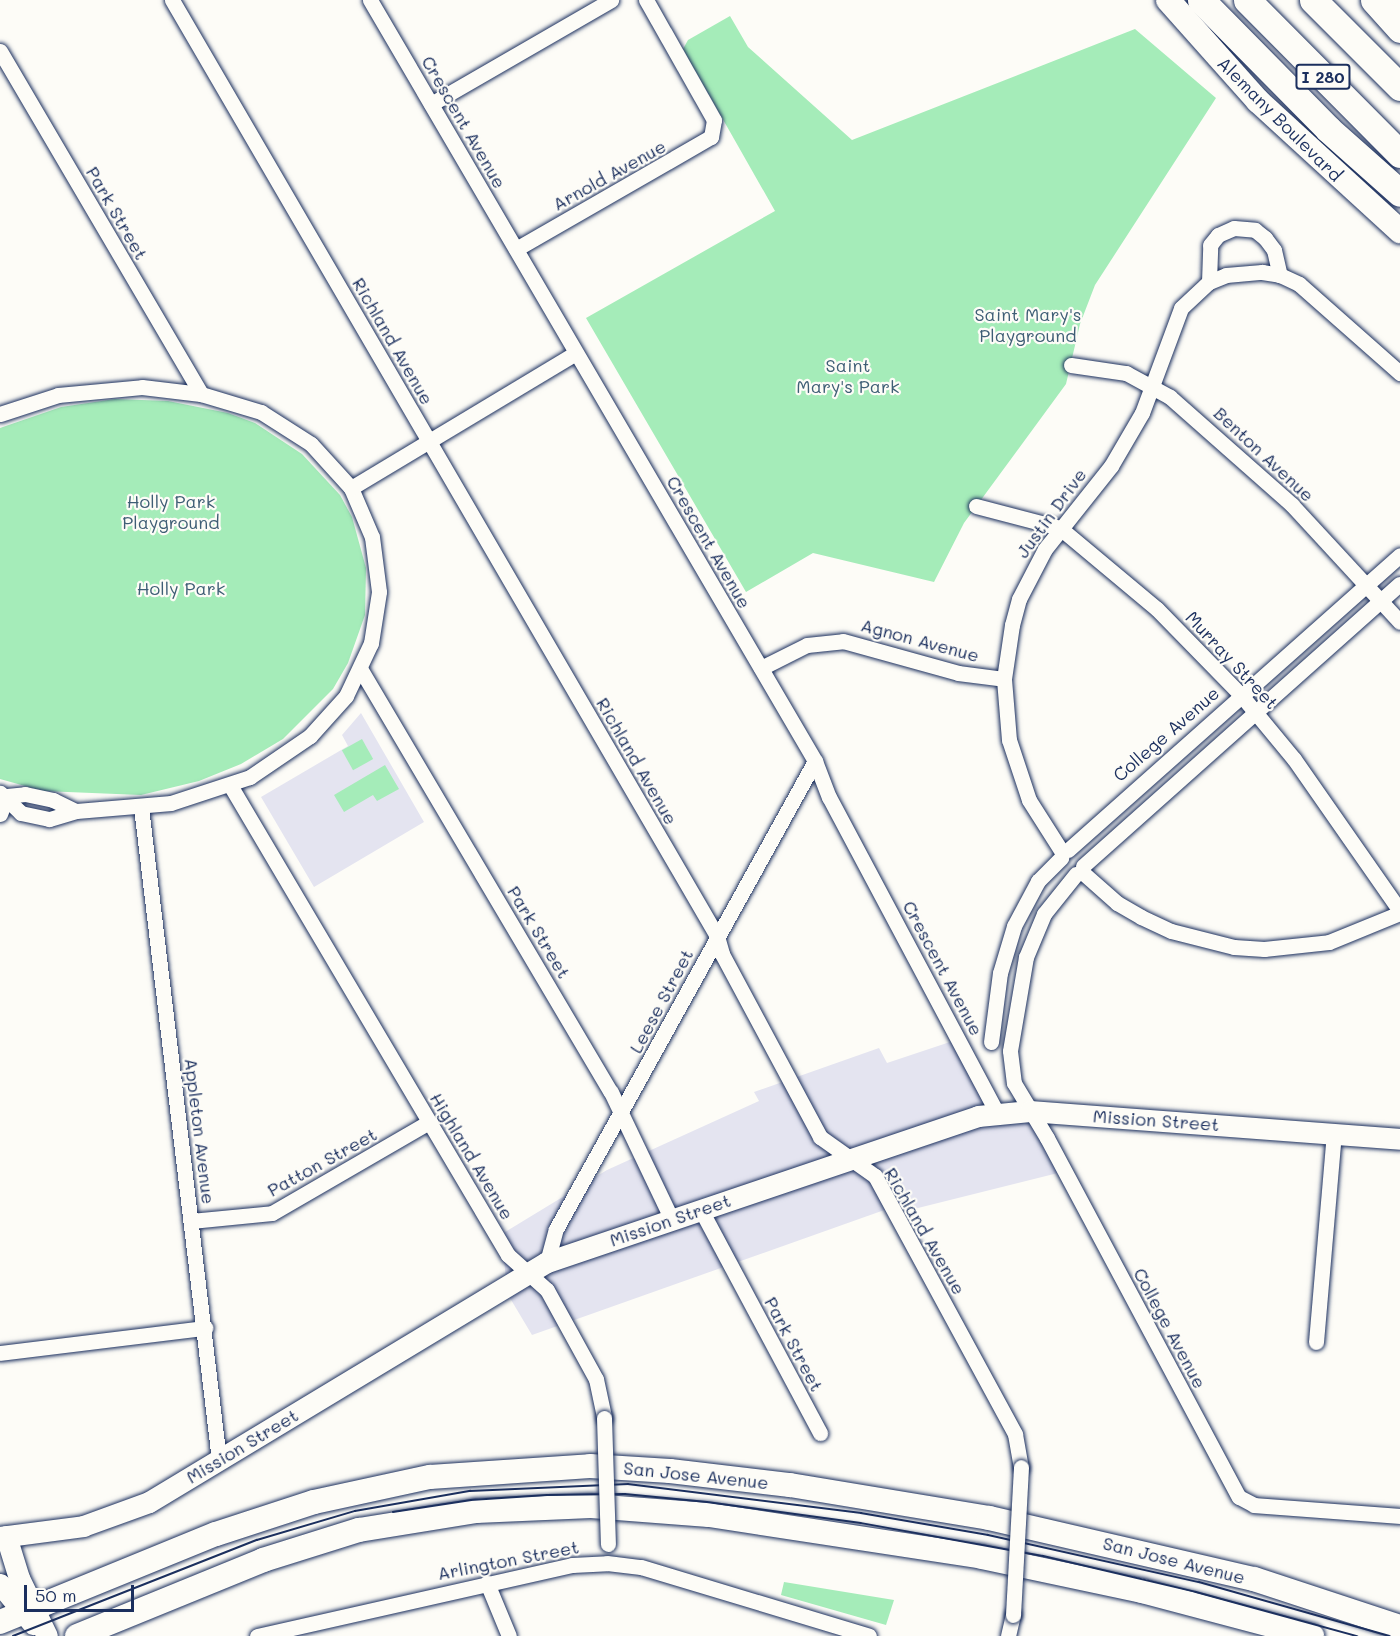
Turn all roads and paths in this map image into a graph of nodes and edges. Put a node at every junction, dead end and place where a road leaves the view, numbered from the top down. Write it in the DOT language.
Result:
graph roads {
  1 [pos="172,0"];
  2 [pos="370,0"];
  3 [pos="611,0"];
  4 [pos="646,0"];
  5 [pos="1168,0"];
  6 [pos="1201,0"];
  7 [pos="1247,0"];
  8 [pos="1313,0"];
  9 [pos="1374,0"];
  10 [pos="1393,0"];
  11 [pos="1400,6"];
  12 [pos="1400,29"];
  13 [pos="0,51"];
  14 [pos="1400,87"];
  15 [pos="431,104"];
  16 [pos="1400,154"];
  17 [pos="1400,194"];
  18 [pos="1400,231"];
  19 [pos="516,249"];
  20 [pos="1280,276"];
  21 [pos="1209,282"];
  22 [pos="576,353"];
  23 [pos="1071,366"];
  24 [pos="1400,373"];
  25 [pos="1155,386"];
  26 [pos="201,394"];
  27 [pos="2,409"];
  28 [pos="428,440"];
  29 [pos="351,488"];
  30 [pos="976,506"];
  31 [pos="1060,528"];
  32 [pos="1400,555"];
  33 [pos="1368,584"];
  34 [pos="1400,584"];
  35 [pos="1382,600"];
  36 [pos="1400,622"];
  37 [pos="761,668"];
  38 [pos="361,670"];
  39 [pos="1004,679"];
  40 [pos="1240,695"];
  41 [pos="1255,712"];
  42 [pos="815,761"];
  43 [pos="230,785"];
  44 [pos="4,794"];
  45 [pos="141,807"];
  46 [pos="0,814"];
  47 [pos="1063,853"];
  48 [pos="1080,870"];
  49 [pos="1400,912"];
  50 [pos="717,936"];
  51 [pos="1015,1028"];
  52 [pos="991,1042"];
  53 [pos="967,1055"];
  54 [pos="1030,1111"];
  55 [pos="997,1113"];
  56 [pos="622,1116"];
  57 [pos="429,1122"];
  58 [pos="1334,1134"];
  59 [pos="1400,1138"];
  60 [pos="848,1159"];
  61 [pos="701,1210"];
  62 [pos="672,1220"];
  63 [pos="192,1221"];
  64 [pos="547,1262"];
  65 [pos="528,1273"];
  66 [pos="204,1328"];
  67 [pos="1316,1341"];
  68 [pos="0,1353"];
  69 [pos="820,1433"];
  70 [pos="219,1461"];
  71 [pos="1400,1516"];
  72 [pos="3,1536"];
  73 [pos="607,1563"];
  74 [pos="487,1583"];
  75 [pos="0,1584"];
  76 [pos="28,1609"];
  77 [pos="0,1622"];
  78 [pos="1400,1627"];
  79 [pos="290,1632"];
  80 [pos="46,1636"];
  81 [pos="77,1636"];
  82 [pos="257,1636"];
  83 [pos="508,1636"];
  84 [pos="869,1636"];
  85 [pos="1008,1636"];
  86 [pos="1312,1636"];
  1 -- 28 [label="street, Richland Avenue"];
  2 -- 15 [label="street, Crescent Avenue"];
  3 -- 15 [label="street"];
  4 -- 19 [label="street, Arnold Avenue"];
  5 -- 18 [label="main road, Alemany Boulevard"];
  6 -- 17 [label="highway"];
  7 -- 16 [label="highway, I 280"];
  8 -- 14 [label="highway, I 280"];
  9 -- 12 [label="highway"];
  10 -- 11 [label="main road"];
  13 -- 26 [label="street, Park Street"];
  15 -- 19 [label="street, Crescent Avenue"];
  19 -- 22 [label="street, Crescent Avenue"];
  20 -- 21 [label="street, Justin Drive"];
  20 -- 21 [label="street"];
  20 -- 24 [label="street, Justin Drive"];
  21 -- 25 [label="street, Justin Drive"];
  22 -- 28 [label="street"];
  22 -- 37 [label="street, Crescent Avenue"];
  23 -- 25 [label="street, Benton Avenue"];
  25 -- 31 [label="street, Justin Drive"];
  25 -- 33 [label="street, Benton Avenue"];
  26 -- 27 [label="street"];
  26 -- 29 [label="street"];
  28 -- 29 [label="street"];
  28 -- 50 [label="street, Richland Avenue"];
  29 -- 38 [label="street"];
  30 -- 31 [label="street, Murray Street"];
  31 -- 39 [label="street, Justin Drive"];
  31 -- 40 [label="street, Murray Street"];
  32 -- 33 [label="street, College Avenue"];
  33 -- 35 [label="street, Benton Avenue"];
  33 -- 40 [label="street, College Avenue"];
  34 -- 35 [label="street, College Avenue"];
  35 -- 36 [label="street, Benton Avenue"];
  35 -- 41 [label="street, College Avenue"];
  37 -- 39 [label="street, Agnon Avenue"];
  37 -- 42 [label="street, Crescent Avenue"];
  38 -- 43 [label="street"];
  38 -- 56 [label="street, Park Street"];
  39 -- 47 [label="street, Justin Drive"];
  40 -- 41 [label="street, Murray Street"];
  40 -- 47 [label="street, College Avenue"];
  41 -- 48 [label="street, College Avenue"];
  41 -- 49 [label="street, Murray Street"];
  42 -- 50 [label="street, Leese Street"];
  42 -- 53 [label="street, Crescent Avenue"];
  43 -- 45 [label="street"];
  43 -- 57 [label="street, Highland Avenue"];
  44 -- 45 [label="street"];
  44 -- 46 [label="street"];
  45 -- 63 [label="street, Appleton Avenue"];
  47 -- 48 [label="street, Justin Drive"];
  47 -- 52 [label="street, College Avenue"];
  48 -- 49 [label="street, Justin Drive"];
  48 -- 51 [label="street, College Avenue"];
  50 -- 56 [label="street, Leese Street"];
  50 -- 60 [label="street, Richland Avenue"];
  51 -- 52 [label="street"];
  51 -- 54 [label="street, College Avenue"];
  52 -- 53 [label="street"];
  53 -- 55 [label="street, Crescent Avenue"];
  54 -- 55 [label="main road, Mission Street"];
  54 -- 58 [label="main road, Mission Street"];
  54 -- 71 [label="street, College Avenue"];
  55 -- 60 [label="main road, Mission Street"];
  56 -- 62 [label="street, Park Street"];
  56 -- 64 [label="street, Leese Street"];
  57 -- 63 [label="street, Patton Street"];
  57 -- 65 [label="street, Highland Avenue"];
  58 -- 59 [label="main road, Mission Street"];
  58 -- 67 [label="street"];
  60 -- 61 [label="main road, Mission Street"];
  60 -- 85 [label="street, Richland Avenue, bridge"];
  61 -- 62 [label="main road, Mission Street"];
  61 -- 69 [label="street, Park Street"];
  62 -- 64 [label="main road, Mission Street"];
  63 -- 66 [label="street, Appleton Avenue"];
  64 -- 65 [label="main road, Mission Street"];
  65 -- 70 [label="main road, Mission Street"];
  65 -- 73 [label="street, Highland Avenue, bridge"];
  66 -- 68 [label="street"];
  66 -- 70 [label="street, Appleton Avenue"];
  70 -- 72 [label="main road, Mission Street"];
  72 -- 76 [label="main road"];
  73 -- 74 [label="street, Arlington Street"];
  73 -- 84 [label="street, Arlington Street"];
  74 -- 79 [label="street, Arlington Street"];
  74 -- 83 [label="street"];
  75 -- 76 [label="main road"];
  76 -- 77 [label="main road, San Jose Avenue"];
  76 -- 78 [label="main road, San Jose Avenue"];
  76 -- 80 [label="main road"];
  79 -- 82 [label="street, Arlington Street"];
  81 -- 86 [label="main road, San Jose Avenue"];
}
